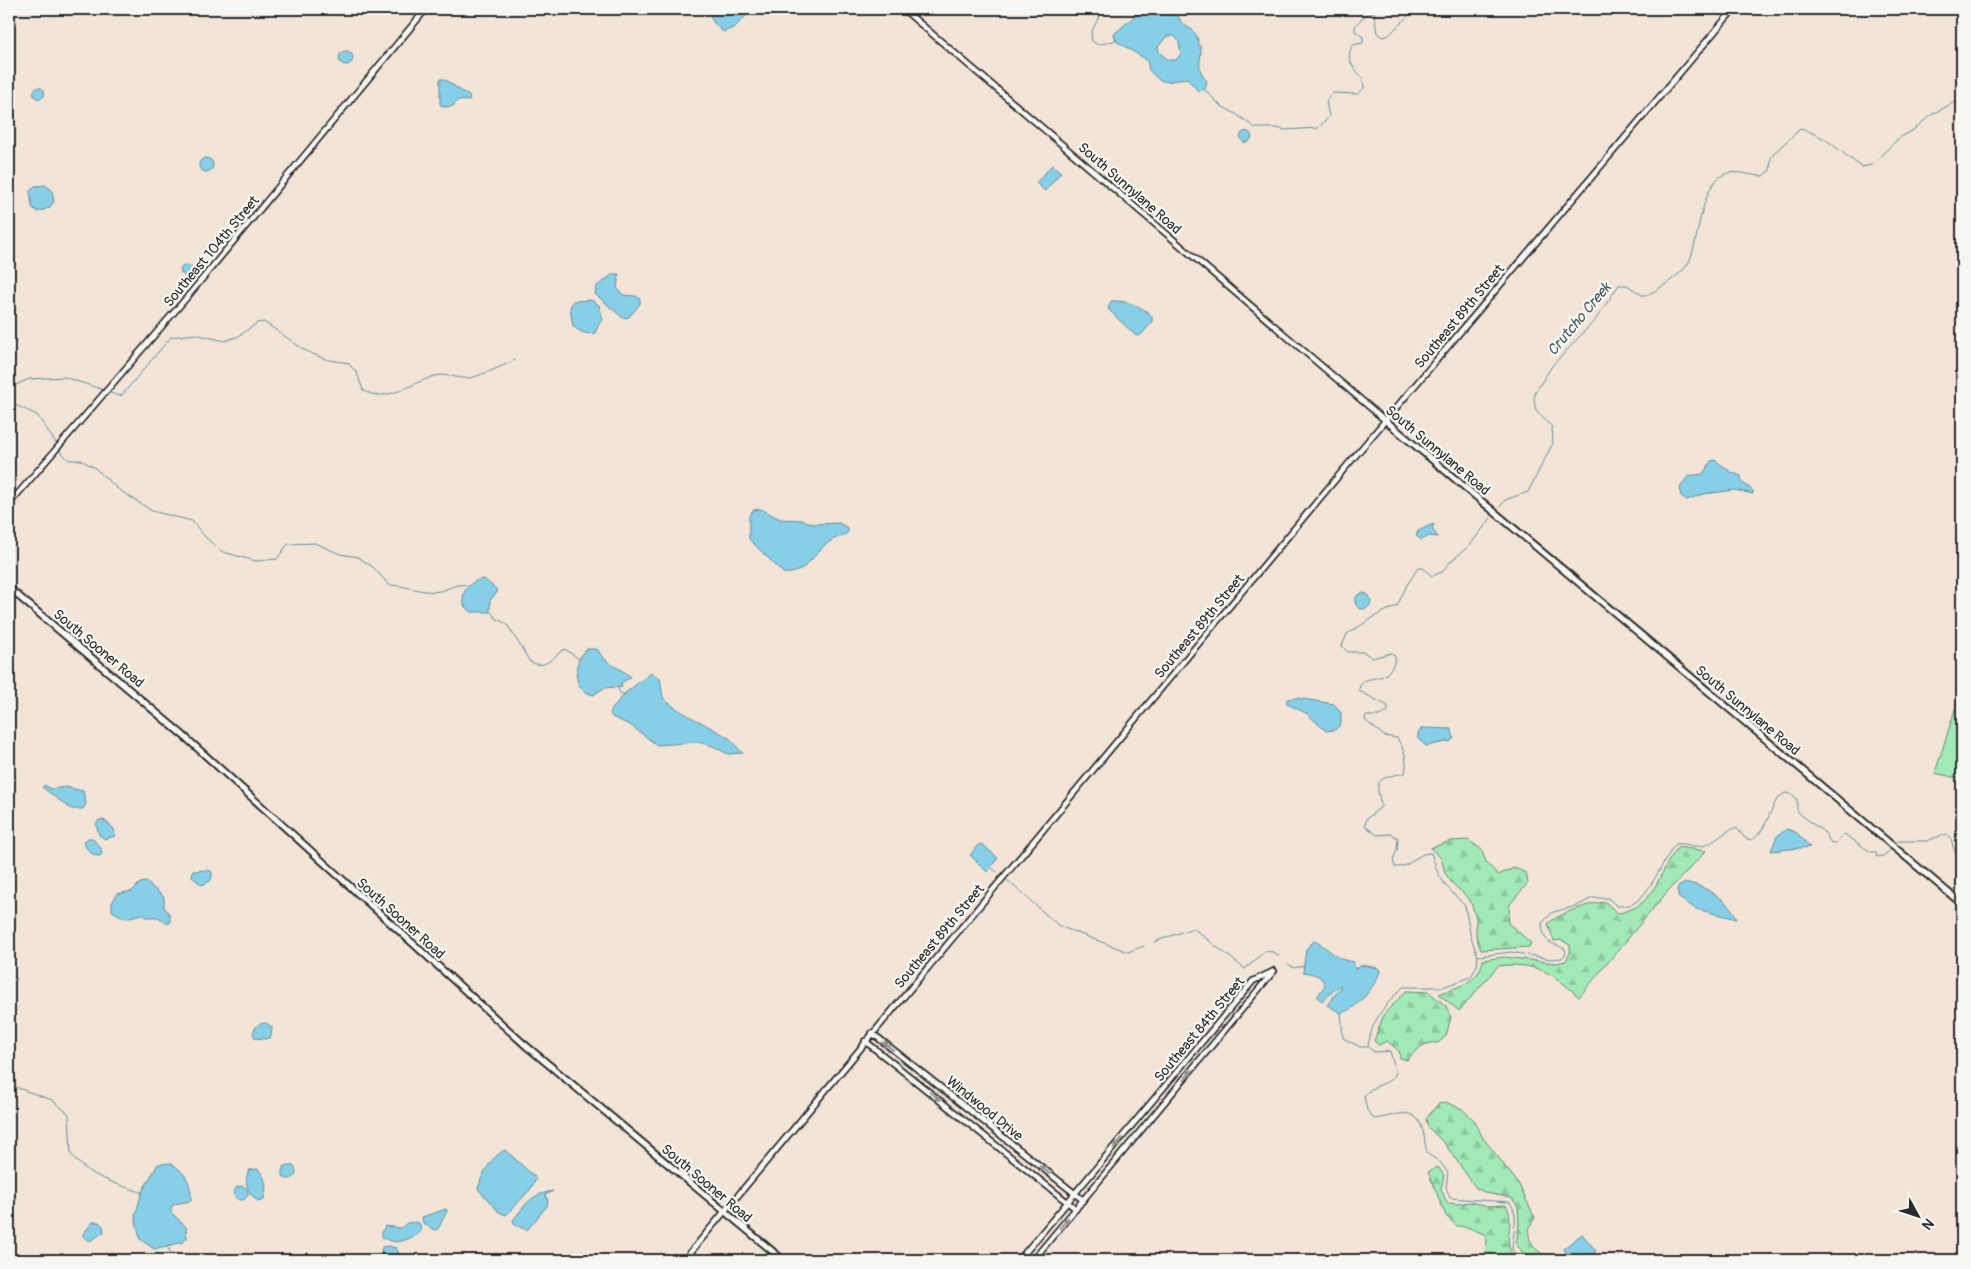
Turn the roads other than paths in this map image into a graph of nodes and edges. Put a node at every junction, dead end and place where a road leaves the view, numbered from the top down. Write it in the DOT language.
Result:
graph roads {
  1 [pos="426,9"];
  2 [pos="904,9"];
  3 [pos="1734,9"];
  4 [pos="1386,421"];
  5 [pos="9,504"];
  6 [pos="9,588"];
  7 [pos="1962,904"];
  8 [pos="872,1033"];
  9 [pos="866,1041"];
  10 [pos="1075,1194"];
  11 [pos="1083,1200"];
  12 [pos="1068,1202"];
  13 [pos="1076,1208"];
  14 [pos="724,1211"];
  15 [pos="684,1260"];
  16 [pos="783,1260"];
  17 [pos="1019,1260"];
  18 [pos="1033,1260"];
  1 -- 5 [label="street, Southeast 104th Street"];
  2 -- 4 [label="street, South Sunnylane Road"];
  3 -- 4 [label="street, Southeast 89th Street"];
  4 -- 7 [label="main road, South Sunnylane Road"];
  4 -- 8 [label="street, Southeast 89th Street"];
  6 -- 14 [label="main road, South Sooner Road"];
  8 -- 9 [label="street, Southeast 89th Street"];
  10 -- 8 [label="street, Windwood Drive, one-way"];
  9 -- 12 [label="street, Windwood Drive, one-way"];
  9 -- 14 [label="street, Southeast 89th Street"];
  10 -- 11 [label="street, Windwood Drive"];
  11 -- 10 [label="street, Southeast 84th Street, one-way"];
  10 -- 12 [label="street, Southeast 84th Street"];
  11 -- 13 [label="street, Southeast 84th Street"];
  12 -- 13 [label="street, Windwood Drive"];
  12 -- 17 [label="street, Southeast 84th Street"];
  18 -- 13 [label="street, Southeast 84th Street, one-way"];
  14 -- 15 [label="street, Southeast 89th Street"];
  14 -- 16 [label="main road, South Sooner Road"];
}
